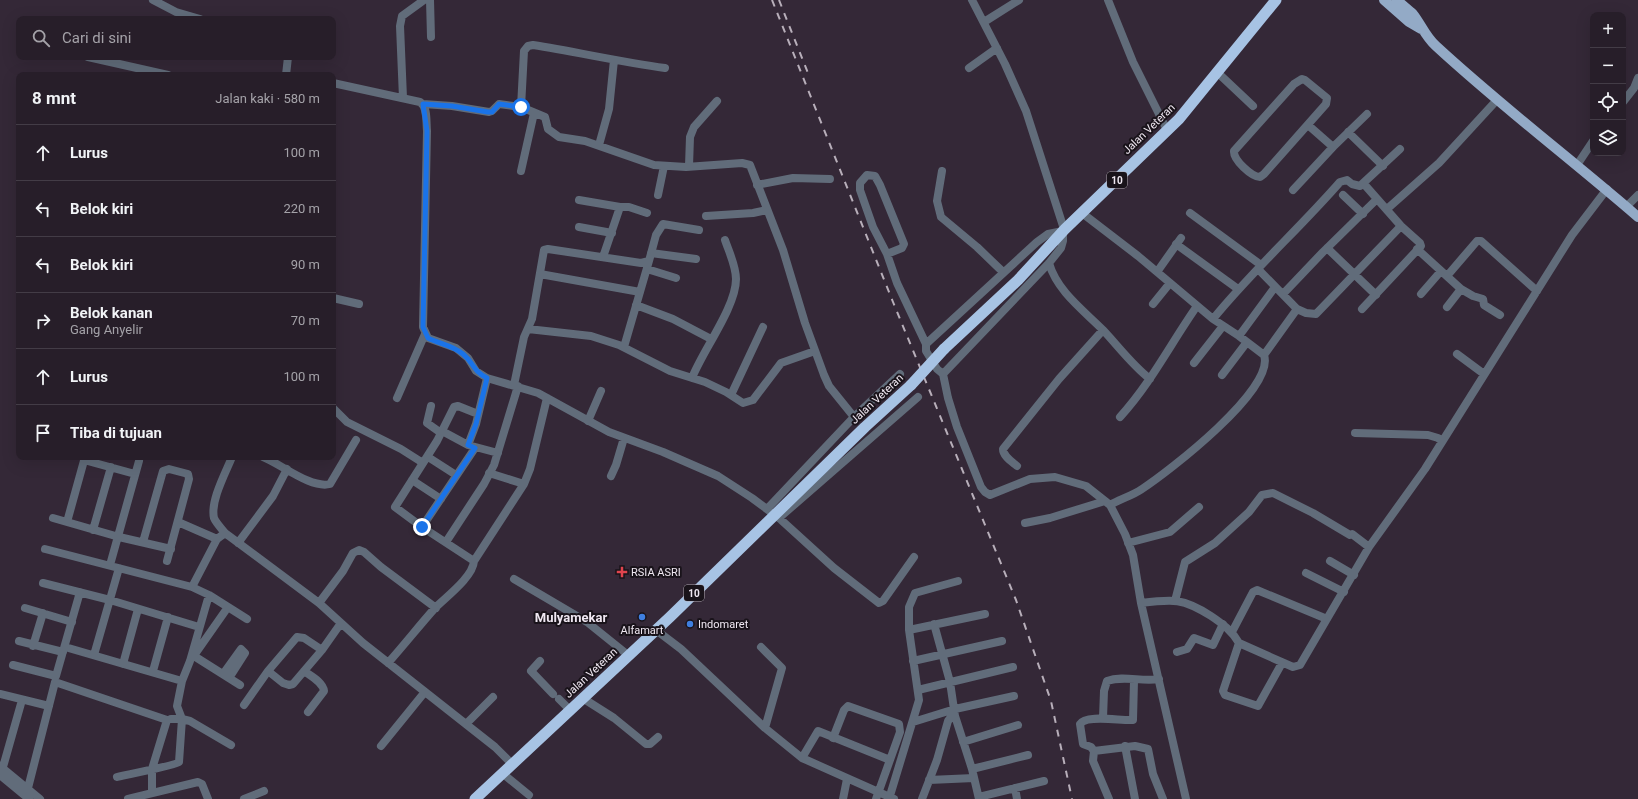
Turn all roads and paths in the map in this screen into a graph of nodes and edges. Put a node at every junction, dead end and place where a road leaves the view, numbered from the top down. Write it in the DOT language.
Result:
graph roads {
  1 [pos="153,0"];
  2 [pos="424,0"];
  3 [pos="430,0"];
  4 [pos="972,0"];
  5 [pos="1019,0"];
  6 [pos="1108,0"];
  7 [pos="1276,0"];
  8 [pos="1384,0"];
  9 [pos="1397,0"];
  10 [pos="190,16"];
  11 [pos="984,22"];
  12 [pos="1421,29"];
  13 [pos="431,37"];
  14 [pos="997,48"];
  15 [pos="101,60"];
  16 [pos="288,60"];
  17 [pos="614,60"];
  18 [pos="665,68"];
  19 [pos="969,68"];
  20 [pos="155,72"];
  21 [pos="286,72"];
  22 [pos="1218,73"];
  23 [pos="1638,78"];
  24 [pos="336,84"];
  25 [pos="403,98"];
  26 [pos="1626,98"];
  27 [pos="717,101"];
  28 [pos="1496,101"];
  29 [pos="423,104"];
  30 [pos="1253,106"];
  31 [pos="521,107"];
  32 [pos="534,113"];
  33 [pos="1367,114"];
  34 [pos="1308,125"];
  35 [pos="1167,130"];
  36 [pos="1348,132"];
  37 [pos="600,145"];
  38 [pos="1590,146"];
  39 [pos="1333,147"];
  40 [pos="1400,149"];
  41 [pos="1577,165"];
  42 [pos="664,166"];
  43 [pos="689,166"];
  44 [pos="1383,166"];
  45 [pos="942,171"];
  46 [pos="521,172"];
  47 [pos="830,178"];
  48 [pos="759,184"];
  49 [pos="1364,184"];
  50 [pos="1607,189"];
  51 [pos="1293,190"];
  52 [pos="658,195"];
  53 [pos="1343,195"];
  54 [pos="1638,195"];
  55 [pos="1377,199"];
  56 [pos="579,200"];
  57 [pos="620,207"];
  58 [pos="1626,207"];
  59 [pos="1387,209"];
  60 [pos="767,210"];
  61 [pos="647,213"];
  62 [pos="1082,213"];
  63 [pos="1190,213"];
  64 [pos="1363,214"];
  65 [pos="706,216"];
  66 [pos="1638,217"];
  67 [pos="1401,226"];
  68 [pos="579,227"];
  69 [pos="699,230"];
  70 [pos="1063,231"];
  71 [pos="612,233"];
  72 [pos="725,240"];
  73 [pos="1327,248"];
  74 [pos="1417,249"];
  75 [pos="887,254"];
  76 [pos="603,257"];
  77 [pos="696,259"];
  78 [pos="649,261"];
  79 [pos="1049,263"];
  80 [pos="1260,267"];
  81 [pos="1003,272"];
  82 [pos="1157,272"];
  83 [pos="1444,273"];
  84 [pos="540,274"];
  85 [pos="1354,275"];
  86 [pos="676,278"];
  87 [pos="1170,282"];
  88 [pos="1238,288"];
  89 [pos="1275,288"];
  90 [pos="1461,289"];
  91 [pos="1538,291"];
  92 [pos="640,292"];
  93 [pos="1283,294"];
  94 [pos="1421,294"];
  95 [pos="1376,295"];
  96 [pos="336,299"];
  97 [pos="359,304"];
  98 [pos="1153,304"];
  99 [pos="636,305"];
  100 [pos="1197,306"];
  101 [pos="1447,307"];
  102 [pos="1297,309"];
  103 [pos="1362,309"];
  104 [pos="1500,315"];
  105 [pos="1213,319"];
  106 [pos="1223,326"];
  107 [pos="763,327"];
  108 [pos="528,330"];
  109 [pos="1103,330"];
  110 [pos="425,334"];
  111 [pos="1239,336"];
  112 [pos="711,339"];
  113 [pos="1247,342"];
  114 [pos="926,344"];
  115 [pos="624,347"];
  116 [pos="815,351"];
  117 [pos="1457,354"];
  118 [pos="1264,355"];
  119 [pos="1194,363"];
  120 [pos="900,374"];
  121 [pos="943,374"];
  122 [pos="1484,374"];
  123 [pos="1222,375"];
  124 [pos="487,378"];
  125 [pos="692,378"];
  126 [pos="1150,379"];
  127 [pos="516,386"];
  128 [pos="601,391"];
  129 [pos="731,395"];
  130 [pos="397,398"];
  131 [pos="547,398"];
  132 [pos="918,398"];
  133 [pos="431,406"];
  134 [pos="336,411"];
  135 [pos="478,414"];
  136 [pos="854,417"];
  137 [pos="1120,417"];
  138 [pos="588,421"];
  139 [pos="442,432"];
  140 [pos="1355,433"];
  141 [pos="624,438"];
  142 [pos="356,440"];
  143 [pos="1442,441"];
  144 [pos="471,446"];
  145 [pos="498,454"];
  146 [pos="84,460"];
  147 [pos="90,460"];
  148 [pos="231,460"];
  149 [pos="269,460"];
  150 [pos="425,460"];
  151 [pos="139,461"];
  152 [pos="1017,466"];
  153 [pos="111,468"];
  154 [pos="287,469"];
  155 [pos="489,473"];
  156 [pos="135,474"];
  157 [pos="456,475"];
  158 [pos="611,476"];
  159 [pos="412,480"];
  160 [pos="524,484"];
  161 [pos="441,499"];
  162 [pos="1107,503"];
  163 [pos="1199,507"];
  164 [pos="773,514"];
  165 [pos="53,518"];
  166 [pos="67,522"];
  167 [pos="178,522"];
  168 [pos="1025,523"];
  169 [pos="422,527"];
  170 [pos="93,530"];
  171 [pos="226,533"];
  172 [pos="118,537"];
  173 [pos="217,539"];
  174 [pos="143,542"];
  175 [pos="446,542"];
  176 [pos="238,543"];
  177 [pos="1128,543"];
  178 [pos="1370,547"];
  179 [pos="45,549"];
  180 [pos="171,549"];
  181 [pos="914,557"];
  182 [pos="167,561"];
  183 [pos="474,561"];
  184 [pos="1330,561"];
  185 [pos="110,565"];
  186 [pos="119,568"];
  187 [pos="1306,573"];
  188 [pos="1354,575"];
  189 [pos="514,579"];
  190 [pos="958,581"];
  191 [pos="43,583"];
  192 [pos="192,587"];
  193 [pos="80,592"];
  194 [pos="1344,592"];
  195 [pos="209,594"];
  196 [pos="110,600"];
  197 [pos="1175,601"];
  198 [pos="319,603"];
  199 [pos="1141,603"];
  200 [pos="228,606"];
  201 [pos="25,608"];
  202 [pos="436,608"];
  203 [pos="138,609"];
  204 [pos="43,613"];
  205 [pos="985,614"];
  206 [pos="168,617"];
  207 [pos="247,619"];
  208 [pos="1327,619"];
  209 [pos="72,622"];
  210 [pos="341,623"];
  211 [pos="934,624"];
  212 [pos="1222,624"];
  213 [pos="199,627"];
  214 [pos="656,630"];
  215 [pos="909,630"];
  216 [pos="1232,632"];
  217 [pos="18,641"];
  218 [pos="1002,641"];
  219 [pos="1239,643"];
  220 [pos="34,646"];
  221 [pos="760,647"];
  222 [pos="64,649"];
  223 [pos="322,650"];
  224 [pos="1177,652"];
  225 [pos="94,655"];
  226 [pos="628,655"];
  227 [pos="942,655"];
  228 [pos="192,659"];
  229 [pos="540,661"];
  230 [pos="913,661"];
  231 [pos="388,663"];
  232 [pos="1282,663"];
  233 [pos="13,664"];
  234 [pos="123,664"];
  235 [pos="1013,667"];
  236 [pos="153,671"];
  237 [pos="268,671"];
  238 [pos="304,671"];
  239 [pos="1159,679"];
  240 [pos="182,681"];
  241 [pos="1134,681"];
  242 [pos="950,682"];
  243 [pos="240,685"];
  244 [pos="918,690"];
  245 [pos="424,692"];
  246 [pos="0,694"];
  247 [pos="1014,696"];
  248 [pos="493,698"];
  249 [pos="584,699"];
  250 [pos="22,700"];
  251 [pos="244,705"];
  252 [pos="49,706"];
  253 [pos="570,710"];
  254 [pos="308,712"];
  255 [pos="955,713"];
  256 [pos="1103,718"];
  257 [pos="171,719"];
  258 [pos="182,719"];
  259 [pos="913,722"];
  260 [pos="466,724"];
  261 [pos="1018,725"];
  262 [pos="765,728"];
  263 [pos="658,737"];
  264 [pos="833,738"];
  265 [pos="963,742"];
  266 [pos="231,745"];
  267 [pos="381,746"];
  268 [pos="1125,746"];
  269 [pos="1094,751"];
  270 [pos="1028,754"];
  271 [pos="802,758"];
  272 [pos="890,760"];
  273 [pos="512,764"];
  274 [pos="1,769"];
  275 [pos="152,769"];
  276 [pos="972,769"];
  277 [pos="502,773"];
  278 [pos="117,777"];
  279 [pos="847,778"];
  280 [pos="974,778"];
  281 [pos="928,780"];
  282 [pos="1044,781"];
  283 [pos="28,788"];
  284 [pos="1015,788"];
  285 [pos="152,792"];
  286 [pos="264,792"];
  287 [pos="529,795"];
  288 [pos="877,796"];
  289 [pos="891,798"];
  290 [pos="979,798"];
  291 [pos="29,799"];
  292 [pos="40,799"];
  293 [pos="128,799"];
  294 [pos="208,799"];
  295 [pos="244,799"];
  296 [pos="475,799"];
  297 [pos="844,799"];
  298 [pos="922,799"];
  299 [pos="1017,799"];
  300 [pos="1109,799"];
  301 [pos="1135,799"];
  302 [pos="1163,799"];
  303 [pos="1186,799"];
  1 -- 10 [label="street"];
  2 -- 25 [label="street"];
  3 -- 13 [label="street"];
  4 -- 11 [label="street"];
  5 -- 11 [label="street"];
  6 -- 35 [label="street"];
  7 -- 22 [label="highway, Jalan Veteran / 10"];
  8 -- 12 [label="main road"];
  9 -- 12 [label="main road"];
  11 -- 14 [label="street"];
  12 -- 28 [label="main road"];
  14 -- 19 [label="street"];
  14 -- 70 [label="street"];
  15 -- 20 [label="street"];
  16 -- 21 [label="street"];
  17 -- 18 [label="street"];
  17 -- 31 [label="street"];
  17 -- 37 [label="street"];
  22 -- 30 [label="street"];
  22 -- 35 [label="highway, Jalan Veteran / 10"];
  23 -- 26 [label="street"];
  24 -- 25 [label="street"];
  25 -- 29 [label="street"];
  27 -- 43 [label="street"];
  28 -- 41 [label="main road"];
  28 -- 59 [label="street"];
  29 -- 31 [label="street"];
  29 -- 110 [label="street"];
  31 -- 32 [label="street"];
  32 -- 37 [label="street"];
  32 -- 46 [label="street"];
  33 -- 36 [label="street"];
  34 -- 34 [label="street"];
  34 -- 39 [label="street"];
  35 -- 62 [label="highway, Jalan Veteran / 10"];
  36 -- 39 [label="street"];
  36 -- 44 [label="street"];
  37 -- 42 [label="street"];
  38 -- 41 [label="street"];
  39 -- 51 [label="street"];
  40 -- 44 [label="street"];
  41 -- 50 [label="main road"];
  42 -- 43 [label="street"];
  42 -- 52 [label="street"];
  43 -- 48 [label="street"];
  44 -- 49 [label="street"];
  45 -- 81 [label="street"];
  47 -- 48 [label="street"];
  48 -- 60 [label="street"];
  49 -- 55 [label="street"];
  49 -- 80 [label="street"];
  50 -- 58 [label="main road"];
  50 -- 91 [label="street"];
  53 -- 64 [label="street"];
  54 -- 58 [label="street"];
  55 -- 59 [label="street"];
  55 -- 64 [label="street"];
  56 -- 57 [label="street"];
  57 -- 61 [label="street"];
  57 -- 71 [label="street"];
  58 -- 66 [label="main road"];
  59 -- 67 [label="street"];
  60 -- 65 [label="street"];
  60 -- 116 [label="street"];
  62 -- 70 [label="highway, Jalan Veteran / 10"];
  62 -- 82 [label="street"];
  63 -- 80 [label="street"];
  64 -- 73 [label="street"];
  67 -- 74 [label="street"];
  67 -- 85 [label="street"];
  68 -- 71 [label="street"];
  69 -- 78 [label="street"];
  70 -- 79 [label="street"];
  70 -- 81 [label="street"];
  70 -- 164 [label="highway, Jalan Veteran / 10, bridge"];
  71 -- 76 [label="street"];
  72 -- 112 [label="street"];
  73 -- 85 [label="street"];
  73 -- 93 [label="street"];
  74 -- 83 [label="street"];
  74 -- 95 [label="street"];
  75 -- 75 [label="street"];
  75 -- 114 [label="street"];
  76 -- 78 [label="street"];
  76 -- 84 [label="street"];
  77 -- 78 [label="street"];
  78 -- 86 [label="street"];
  78 -- 92 [label="street"];
  79 -- 109 [label="street"];
  79 -- 121 [label="street"];
  80 -- 88 [label="street"];
  80 -- 89 [label="street"];
  81 -- 114 [label="street"];
  82 -- 87 [label="street"];
  82 -- 88 [label="street"];
  83 -- 90 [label="street"];
  83 -- 91 [label="street"];
  83 -- 94 [label="street"];
  84 -- 92 [label="street"];
  84 -- 108 [label="street"];
  85 -- 95 [label="street"];
  85 -- 102 [label="street"];
  87 -- 98 [label="street"];
  87 -- 100 [label="street"];
  88 -- 105 [label="street"];
  89 -- 93 [label="street"];
  89 -- 111 [label="street"];
  90 -- 101 [label="street"];
  90 -- 104 [label="street"];
  91 -- 122 [label="street"];
  92 -- 99 [label="street"];
  93 -- 102 [label="street"];
  95 -- 103 [label="street"];
  96 -- 97 [label="street"];
  99 -- 112 [label="street"];
  99 -- 115 [label="street"];
  100 -- 105 [label="street"];
  100 -- 126 [label="street"];
  102 -- 118 [label="street"];
  105 -- 106 [label="street"];
  106 -- 111 [label="street"];
  106 -- 119 [label="street"];
  107 -- 129 [label="street"];
  108 -- 115 [label="street"];
  108 -- 127 [label="street"];
  109 -- 126 [label="street"];
  109 -- 152 [label="street"];
  110 -- 124 [label="street"];
  110 -- 130 [label="street"];
  111 -- 113 [label="street"];
  112 -- 125 [label="street"];
  113 -- 118 [label="street"];
  113 -- 123 [label="street"];
  114 -- 121 [label="street"];
  115 -- 125 [label="street"];
  116 -- 129 [label="street"];
  116 -- 136 [label="street"];
  117 -- 122 [label="street"];
  118 -- 162 [label="street"];
  120 -- 136 [label="street"];
  121 -- 162 [label="street"];
  122 -- 143 [label="street"];
  124 -- 127 [label="street"];
  124 -- 135 [label="street"];
  125 -- 129 [label="street"];
  126 -- 137 [label="street"];
  127 -- 131 [label="street"];
  127 -- 145 [label="street"];
  128 -- 138 [label="street"];
  131 -- 138 [label="street"];
  131 -- 160 [label="street"];
  132 -- 164 [label="street"];
  133 -- 139 [label="street"];
  134 -- 150 [label="street"];
  135 -- 139 [label="street"];
  135 -- 144 [label="street"];
  136 -- 164 [label="street"];
  138 -- 141 [label="street"];
  139 -- 144 [label="street"];
  139 -- 150 [label="street"];
  140 -- 143 [label="street"];
  141 -- 158 [label="street"];
  141 -- 164 [label="street"];
  142 -- 154 [label="street"];
  143 -- 178 [label="street"];
  144 -- 145 [label="street"];
  144 -- 157 [label="street"];
  145 -- 155 [label="street"];
  146 -- 166 [label="street"];
  147 -- 153 [label="street"];
  148 -- 171 [label="street"];
  149 -- 154 [label="street"];
  150 -- 157 [label="street"];
  150 -- 159 [label="street"];
  151 -- 156 [label="street"];
  153 -- 156 [label="street"];
  153 -- 170 [label="street"];
  154 -- 176 [label="street"];
  155 -- 160 [label="street"];
  155 -- 175 [label="street"];
  156 -- 172 [label="street"];
  157 -- 161 [label="street"];
  159 -- 161 [label="street"];
  159 -- 169 [label="street"];
  160 -- 183 [label="street"];
  161 -- 169 [label="street"];
  162 -- 168 [label="street"];
  162 -- 177 [label="street"];
  163 -- 177 [label="street"];
  164 -- 181 [label="street"];
  164 -- 214 [label="highway, Jalan Veteran / 10"];
  165 -- 166 [label="street"];
  166 -- 170 [label="street"];
  167 -- 173 [label="street"];
  167 -- 174 [label="street"];
  167 -- 180 [label="street"];
  169 -- 175 [label="street"];
  170 -- 172 [label="street"];
  171 -- 173 [label="street"];
  171 -- 176 [label="street"];
  172 -- 174 [label="street"];
  172 -- 185 [label="street"];
  173 -- 192 [label="street"];
  174 -- 180 [label="street"];
  175 -- 183 [label="street"];
  176 -- 198 [label="street"];
  177 -- 199 [label="street"];
  178 -- 188 [label="street"];
  178 -- 197 [label="street"];
  179 -- 185 [label="street"];
  180 -- 182 [label="street"];
  183 -- 202 [label="street"];
  184 -- 188 [label="street"];
  185 -- 186 [label="street"];
  186 -- 192 [label="street"];
  186 -- 196 [label="street"];
  187 -- 194 [label="street"];
  188 -- 194 [label="street"];
  189 -- 226 [label="street"];
  190 -- 215 [label="street"];
  191 -- 193 [label="street"];
  192 -- 195 [label="street"];
  193 -- 196 [label="street"];
  193 -- 209 [label="street"];
  194 -- 208 [label="street"];
  195 -- 200 [label="street"];
  195 -- 213 [label="street"];
  196 -- 203 [label="street"];
  196 -- 225 [label="street"];
  197 -- 199 [label="street"];
  197 -- 212 [label="street"];
  198 -- 202 [label="street"];
  198 -- 210 [label="street"];
  199 -- 239 [label="street"];
  200 -- 207 [label="street"];
  200 -- 228 [label="street"];
  201 -- 204 [label="street"];
  202 -- 231 [label="street"];
  203 -- 206 [label="street"];
  203 -- 234 [label="street"];
  204 -- 209 [label="street"];
  204 -- 220 [label="street"];
  205 -- 211 [label="street"];
  206 -- 213 [label="street"];
  206 -- 236 [label="street"];
  208 -- 216 [label="street"];
  208 -- 232 [label="street"];
  209 -- 222 [label="street"];
  210 -- 223 [label="street"];
  210 -- 231 [label="street"];
  211 -- 215 [label="street"];
  211 -- 227 [label="street"];
  212 -- 216 [label="street"];
  212 -- 224 [label="street"];
  213 -- 228 [label="street"];
  214 -- 226 [label="highway, Jalan Veteran / 10"];
  214 -- 262 [label="street"];
  215 -- 230 [label="street"];
  216 -- 219 [label="street"];
  217 -- 220 [label="street"];
  218 -- 227 [label="street"];
  219 -- 232 [label="street"];
  219 -- 232 [label="street"];
  220 -- 222 [label="street"];
  221 -- 262 [label="street"];
  222 -- 225 [label="street"];
  222 -- 233 [label="street"];
  223 -- 237 [label="street"];
  223 -- 238 [label="street"];
  225 -- 234 [label="street"];
  226 -- 249 [label="highway, Jalan Veteran / 10"];
  227 -- 230 [label="street"];
  227 -- 242 [label="street"];
  228 -- 240 [label="street"];
  228 -- 243 [label="street"];
  229 -- 253 [label="street"];
  230 -- 244 [label="street"];
  231 -- 245 [label="street"];
  234 -- 236 [label="street"];
  235 -- 242 [label="street"];
  236 -- 240 [label="street"];
  237 -- 238 [label="street"];
  237 -- 251 [label="street"];
  238 -- 254 [label="street"];
  239 -- 241 [label="street"];
  239 -- 303 [label="street"];
  240 -- 258 [label="street"];
  241 -- 256 [label="street"];
  241 -- 256 [label="street"];
  242 -- 244 [label="street"];
  242 -- 255 [label="street"];
  244 -- 259 [label="street"];
  245 -- 260 [label="street"];
  245 -- 267 [label="street"];
  246 -- 250 [label="street"];
  247 -- 255 [label="street"];
  248 -- 260 [label="street"];
  249 -- 253 [label="highway, Jalan Veteran / 10"];
  249 -- 263 [label="street"];
  250 -- 252 [label="street"];
  250 -- 274 [label="street"];
  252 -- 275 [label="street"];
  252 -- 283 [label="street"];
  253 -- 273 [label="highway, Jalan Veteran / 10"];
  255 -- 259 [label="street"];
  255 -- 265 [label="street"];
  255 -- 281 [label="street"];
  256 -- 269 [label="street"];
  257 -- 258 [label="street"];
  258 -- 266 [label="street"];
  258 -- 275 [label="street"];
  259 -- 289 [label="street"];
  260 -- 273 [label="street"];
  261 -- 265 [label="street"];
  262 -- 271 [label="street"];
  264 -- 271 [label="street"];
  264 -- 272 [label="street"];
  264 -- 272 [label="street"];
  265 -- 276 [label="street"];
  268 -- 269 [label="street"];
  268 -- 301 [label="street"];
  268 -- 302 [label="street"];
  269 -- 300 [label="street"];
  270 -- 276 [label="street"];
  271 -- 279 [label="street"];
  272 -- 288 [label="street"];
  273 -- 277 [label="highway, Jalan Veteran / 10"];
  274 -- 283 [label="street"];
  274 -- 291 [label="street"];
  275 -- 278 [label="street"];
  275 -- 285 [label="street"];
  276 -- 280 [label="street"];
  277 -- 287 [label="street"];
  277 -- 296 [label="highway, Jalan Veteran / 10"];
  279 -- 288 [label="street"];
  279 -- 297 [label="street"];
  280 -- 281 [label="street"];
  280 -- 290 [label="street"];
  281 -- 298 [label="street"];
  282 -- 284 [label="street"];
  283 -- 292 [label="street"];
  284 -- 290 [label="street"];
  284 -- 299 [label="street"];
  285 -- 293 [label="street"];
  285 -- 294 [label="street"];
  286 -- 295 [label="street"];
  288 -- 289 [label="street"];
}
